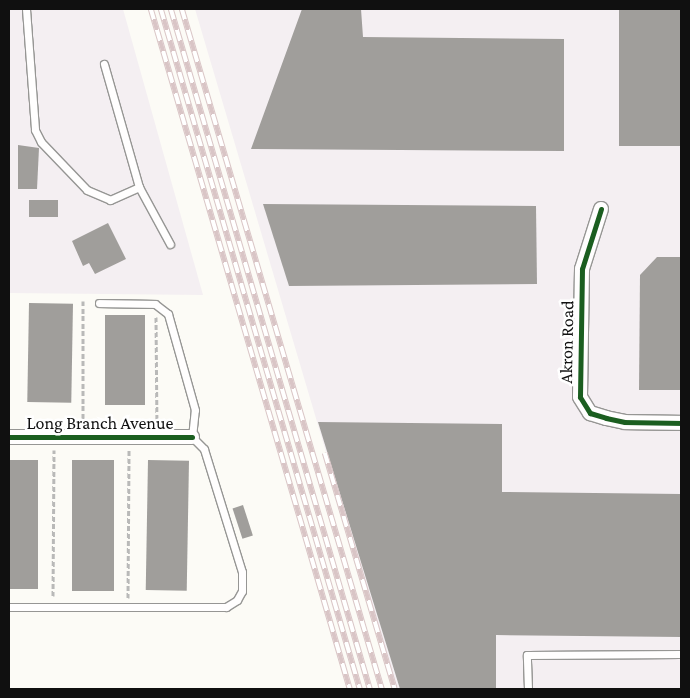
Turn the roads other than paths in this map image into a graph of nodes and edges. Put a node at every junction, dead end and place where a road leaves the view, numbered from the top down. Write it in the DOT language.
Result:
graph roads {
  1 [pos="26,9"];
  2 [pos="104,64"];
  3 [pos="139,187"];
  4 [pos="601,209"];
  5 [pos="170,244"];
  6 [pos="99,303"];
  7 [pos="681,423"];
  8 [pos="192,436"];
  9 [pos="9,437"];
  10 [pos="9,607"];
  11 [pos="681,654"];
  12 [pos="528,689"];
  1 -- 3 [label="lane"];
  2 -- 3 [label="lane"];
  3 -- 5 [label="lane"];
  4 -- 7 [label="street, Akron Road"];
  6 -- 8 [label="lane"];
  8 -- 9 [label="street, Long Branch Avenue"];
  8 -- 10 [label="lane"];
  11 -- 12 [label="lane"];
}
